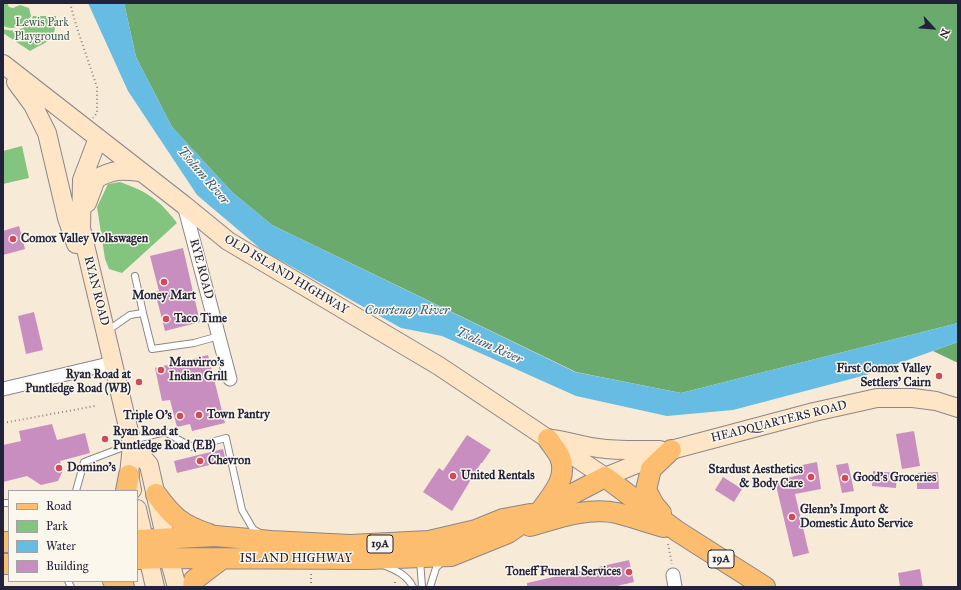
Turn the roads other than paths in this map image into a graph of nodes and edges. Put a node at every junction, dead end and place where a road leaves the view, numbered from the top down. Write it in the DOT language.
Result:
graph roads {
  1 [pos="3,65"];
  2 [pos="91,133"];
  3 [pos="141,172"];
  4 [pos="184,205"];
  5 [pos="81,228"];
  6 [pos="135,276"];
  7 [pos="143,312"];
  8 [pos="106,332"];
  9 [pos="218,336"];
  10 [pos="113,363"];
  11 [pos="230,379"];
  12 [pos="3,389"];
  13 [pos="958,408"];
  14 [pos="548,439"];
  15 [pos="132,442"];
  16 [pos="671,450"];
  17 [pos="605,477"];
  18 [pos="129,486"];
  19 [pos="76,490"];
  20 [pos="156,494"];
  21 [pos="540,512"];
  22 [pos="138,519"];
  23 [pos="508,533"];
  24 [pos="672,535"];
  25 [pos="216,536"];
  26 [pos="271,541"];
  27 [pos="167,548"];
  28 [pos="424,549"];
  29 [pos="141,550"];
  30 [pos="451,556"];
  31 [pos="222,559"];
  32 [pos="367,559"];
  33 [pos="115,582"];
  34 [pos="124,587"];
  35 [pos="155,587"];
  36 [pos="177,587"];
  37 [pos="193,587"];
  38 [pos="413,587"];
  39 [pos="422,587"];
  40 [pos="430,587"];
  41 [pos="765,587"];
  1 -- 2 [label="main road, OLD ISLAND HIGHWAY"];
  1 -- 8 [label="main road"];
  2 -- 3 [label="main road, OLD ISLAND HIGHWAY"];
  2 -- 5 [label="main road, RYAN ROAD"];
  3 -- 4 [label="main road, OLD ISLAND HIGHWAY"];
  3 -- 5 [label="main road"];
  4 -- 9 [label="street, RYE ROAD"];
  4 -- 14 [label="main road, OLD ISLAND HIGHWAY"];
  5 -- 8 [label="main road, RYAN ROAD"];
  6 -- 7 [label="lane"];
  7 -- 8 [label="lane"];
  7 -- 9 [label="lane"];
  8 -- 10 [label="main road, RYAN ROAD"];
  9 -- 11 [label="street, RYE ROAD"];
  10 -- 12 [label="street"];
  10 -- 15 [label="main road, RYAN ROAD"];
  13 -- 16 [label="main road, HEADQUARTERS ROAD"];
  14 -- 16 [label="main road"];
  14 -- 17 [label="main road, OLD ISLAND HIGHWAY"];
  14 -- 21 [label="main road"];
  15 -- 18 [label="main road, RYAN ROAD"];
  15 -- 19 [label="lane"];
  15 -- 20 [label="main road, RYAN ROAD"];
  15 -- 26 [label="lane"];
  16 -- 17 [label="main road, HEADQUARTERS ROAD"];
  16 -- 24 [label="main road"];
  17 -- 21 [label="main road, ISLAND HIGHWAY / 19A"];
  17 -- 24 [label="main road, 19A"];
  20 -- 25 [label="main road"];
  20 -- 27 [label="main road, RYAN ROAD"];
  21 -- 23 [label="main road, ISLAND HIGHWAY / 19A"];
  21 -- 28 [label="main road, ISLAND HIGHWAY / 19A"];
  22 -- 29 [label="main road"];
  23 -- 24 [label="main road"];
  23 -- 30 [label="main road, ISLAND HIGHWAY / 19A"];
  24 -- 41 [label="main road, 19A"];
  25 -- 26 [label="main road, ISLAND HIGHWAY / 19A"];
  25 -- 27 [label="main road, ISLAND HIGHWAY / 19A"];
  26 -- 28 [label="main road, ISLAND HIGHWAY / 19A"];
  27 -- 29 [label="main road, ISLAND HIGHWAY / 19A"];
  27 -- 31 [label="main road, ISLAND HIGHWAY / 19A"];
  27 -- 36 [label="main road, RYAN ROAD"];
  28 -- 30 [label="main road, ISLAND HIGHWAY / 19A"];
  28 -- 32 [label="main road, ISLAND HIGHWAY / 19A"];
  28 -- 39 [label="lane"];
  29 -- 35 [label="main road"];
  30 -- 40 [label="lane"];
  31 -- 32 [label="main road, ISLAND HIGHWAY / 19A"];
  31 -- 37 [label="main road"];
  32 -- 38 [label="lane"];
  33 -- 34 [label="main road"];
}
